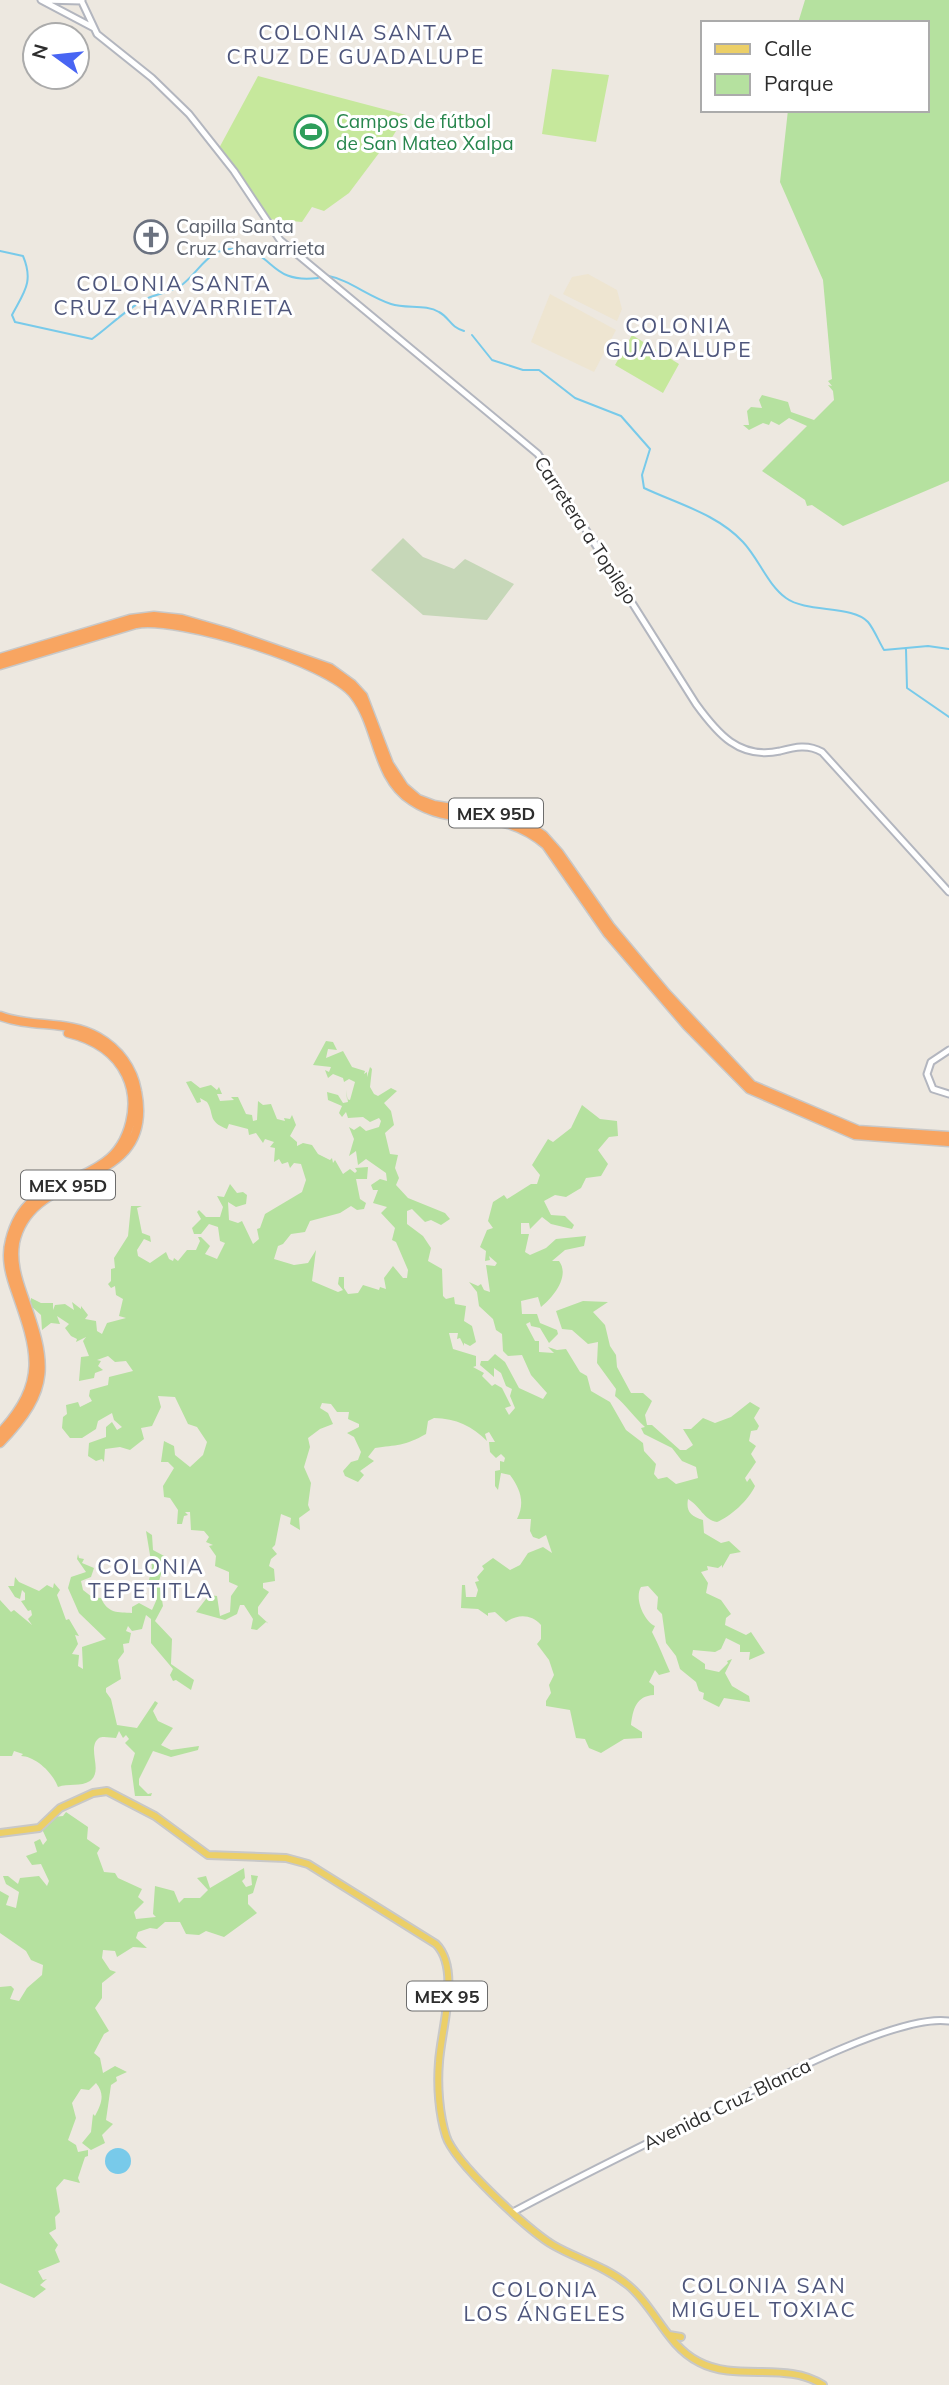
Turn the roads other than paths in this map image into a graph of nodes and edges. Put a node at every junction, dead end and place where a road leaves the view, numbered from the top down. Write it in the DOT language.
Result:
graph roads {
  1 [pos="40,0"];
  2 [pos="82,0"];
  3 [pos="94,28"];
  4 [pos="0,658"];
  5 [pos="0,665"];
  6 [pos="949,892"];
  7 [pos="0,1019"];
  8 [pos="949,1051"];
  9 [pos="949,1094"];
  10 [pos="949,1136"];
  11 [pos="949,1142"];
  12 [pos="0,1433"];
  13 [pos="0,1443"];
  14 [pos="0,1833"];
  15 [pos="949,2021"];
  16 [pos="513,2211"];
  17 [pos="669,2335"];
  18 [pos="681,2337"];
  19 [pos="823,2385"];
  1 -- 2 [label="main road"];
  1 -- 3 [label="main road"];
  2 -- 3 [label="main road"];
  3 -- 6 [label="main road, Carretera a Topilejo"];
  4 -- 10 [label="highway, MEX 95D"];
  5 -- 11 [label="highway, MEX 95D"];
  7 -- 12 [label="highway, MEX 95D"];
  7 -- 13 [label="highway, MEX 95D"];
  8 -- 9 [label="main road"];
  14 -- 16 [label="main road, MEX 95"];
  15 -- 16 [label="main road, Avenida Cruz Blanca"];
  16 -- 17 [label="main road, MEX 95"];
  17 -- 18 [label="main road"];
  17 -- 19 [label="main road, MEX 95"];
}
